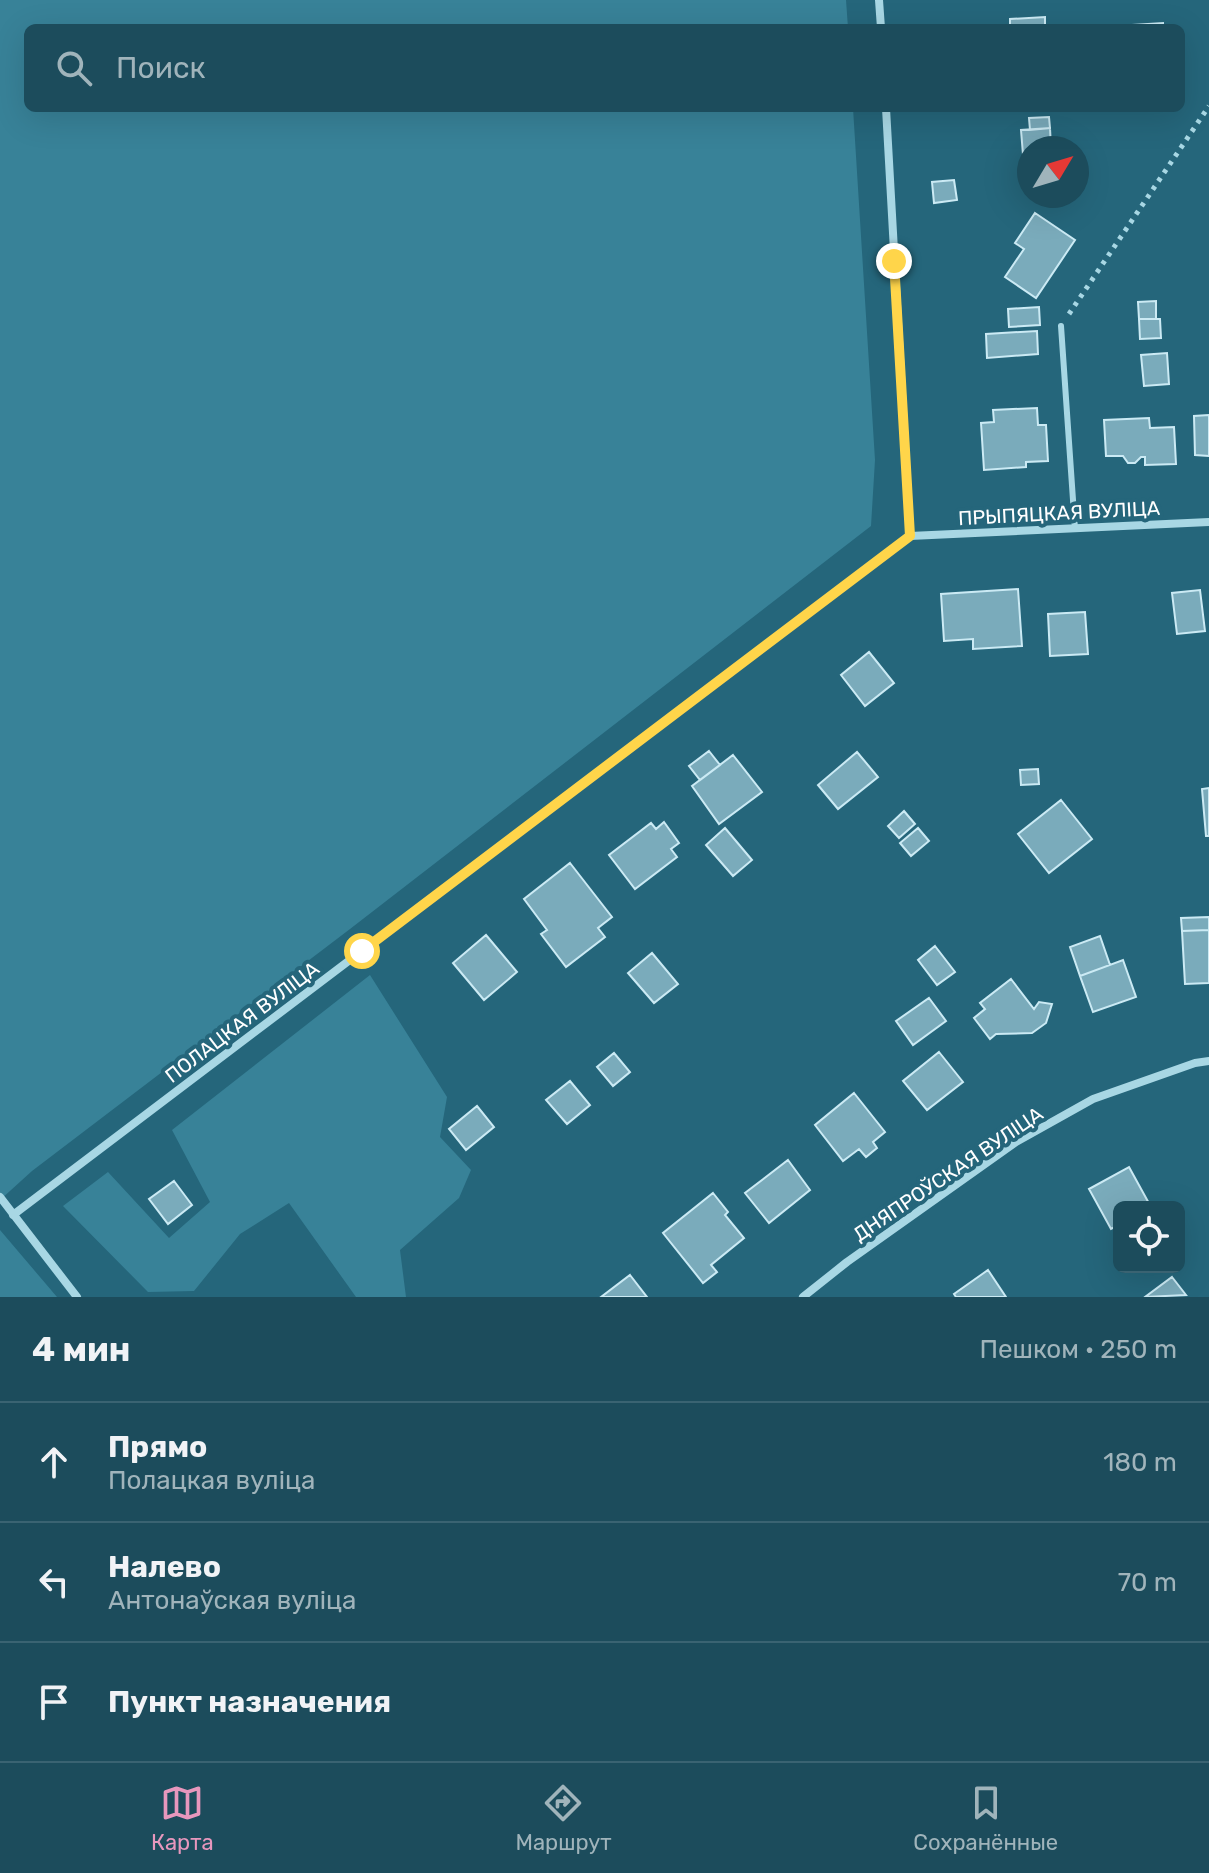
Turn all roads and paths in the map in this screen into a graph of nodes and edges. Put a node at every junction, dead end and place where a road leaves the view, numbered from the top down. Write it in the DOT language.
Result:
graph roads {
  1 [pos="879,0"];
  2 [pos="881,24"];
  3 [pos="1209,106"];
  4 [pos="886,112"];
  5 [pos="1061,326"];
  6 [pos="1209,522"];
  7 [pos="1075,529"];
  8 [pos="910,536"];
  9 [pos="1209,1061"];
  10 [pos="0,1197"];
  11 [pos="13,1215"];
  12 [pos="77,1297"];
  13 [pos="803,1297"];
  1 -- 2 [label="street"];
  3 -- 5 [label="path"];
  4 -- 8 [label="street"];
  5 -- 7 [label="lane"];
  6 -- 7 [label="street, ПРЫПЯЦКАЯ ВУЛІЦА"];
  7 -- 8 [label="street, ПРЫПЯЦКАЯ ВУЛІЦА"];
  8 -- 11 [label="street, ПОЛАЦКАЯ ВУЛІЦА"];
  9 -- 13 [label="street, ДНЯПРОЎСКАЯ ВУЛІЦА"];
  10 -- 11 [label="street"];
  11 -- 12 [label="street"];
}
